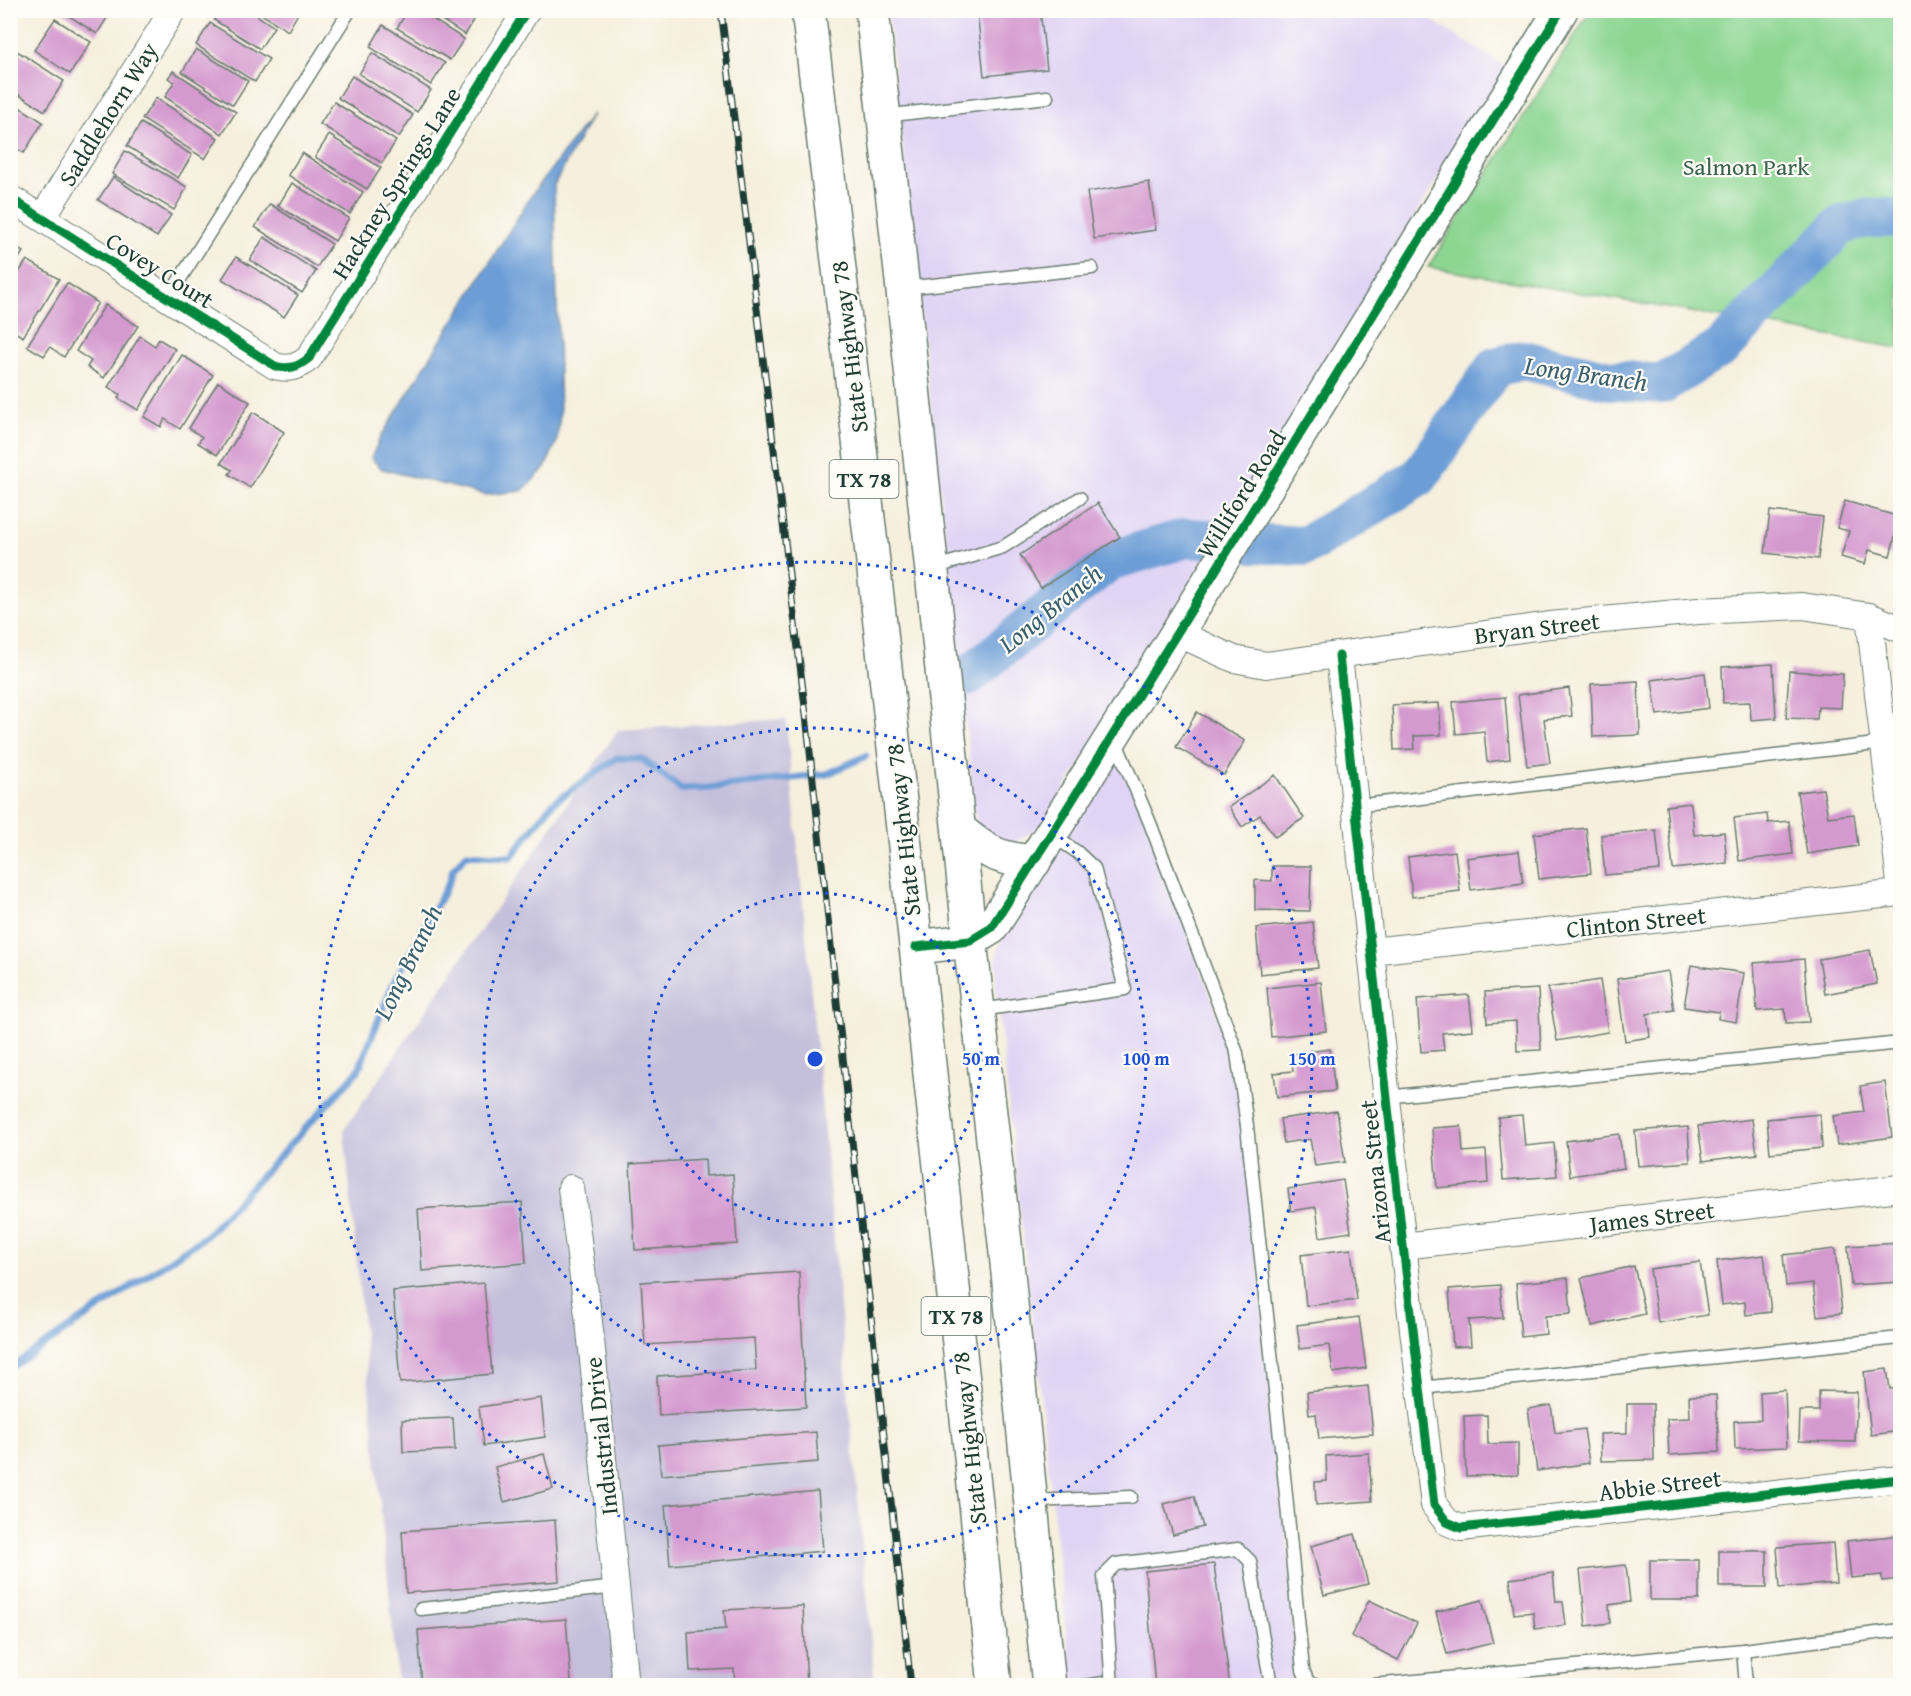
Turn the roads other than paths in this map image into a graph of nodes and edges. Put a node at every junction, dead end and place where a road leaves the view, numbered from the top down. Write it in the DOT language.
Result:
graph roads {
  1 [pos="173,10"];
  2 [pos="350,10"];
  3 [pos="526,10"];
  4 [pos="808,10"];
  5 [pos="872,10"];
  6 [pos="1561,10"];
  7 [pos="1047,97"];
  8 [pos="883,116"];
  9 [pos="10,198"];
  10 [pos="42,218"];
  11 [pos="1092,268"];
  12 [pos="903,289"];
  13 [pos="168,298"];
  14 [pos="291,368"];
  15 [pos="1080,498"];
  16 [pos="932,568"];
  17 [pos="1869,616"];
  18 [pos="1900,629"];
  19 [pos="1177,633"];
  20 [pos="1339,656"];
  21 [pos="1113,735"];
  22 [pos="1884,744"];
  23 [pos="1355,806"];
  24 [pos="960,830"];
  25 [pos="1051,834"];
  26 [pos="1034,862"];
  27 [pos="1900,883"];
  28 [pos="1900,893"];
  29 [pos="970,941"];
  30 [pos="916,948"];
  31 [pos="1371,951"];
  32 [pos="978,1010"];
  33 [pos="1900,1043"];
  34 [pos="1386,1097"];
  35 [pos="571,1188"];
  36 [pos="1900,1188"];
  37 [pos="1403,1246"];
  38 [pos="1900,1338"];
  39 [pos="1420,1388"];
  40 [pos="1900,1479"];
  41 [pos="1131,1497"];
  42 [pos="1031,1501"];
  43 [pos="1434,1505"];
  44 [pos="616,1587"];
  45 [pos="421,1609"];
  46 [pos="1900,1630"];
  47 [pos="1743,1650"];
  48 [pos="1111,1684"];
  49 [pos="626,1686"];
  50 [pos="995,1686"];
  51 [pos="1049,1686"];
  52 [pos="1084,1686"];
  53 [pos="1271,1686"];
  54 [pos="1317,1686"];
  55 [pos="1363,1686"];
  56 [pos="1746,1686"];
  1 -- 10 [label="street, Saddlehorn Way"];
  2 -- 13 [label="lane"];
  3 -- 14 [label="street, Hackney Springs Lane"];
  4 -- 30 [label="main road, State Highway 78 / TX 78"];
  5 -- 8 [label="main road, TX 78"];
  6 -- 19 [label="main road, Williford Road"];
  7 -- 8 [label="lane"];
  8 -- 12 [label="main road, TX 78"];
  9 -- 10 [label="street, Covey Court"];
  10 -- 13 [label="street, Covey Court"];
  11 -- 12 [label="lane"];
  12 -- 16 [label="main road, TX 78"];
  13 -- 14 [label="street, Covey Court"];
  15 -- 16 [label="lane"];
  16 -- 24 [label="main road, TX 78"];
  17 -- 18 [label="street, Bryan Street"];
  17 -- 20 [label="street, Bryan Street"];
  17 -- 22 [label="street"];
  19 -- 20 [label="street, Bryan Street"];
  19 -- 21 [label="main road, Williford Road"];
  20 -- 23 [label="street, Arizona Street"];
  21 -- 25 [label="main road, Williford Road"];
  21 -- 54 [label="lane"];
  22 -- 23 [label="lane"];
  22 -- 27 [label="street"];
  23 -- 31 [label="street, Arizona Street"];
  24 -- 26 [label="main road"];
  24 -- 29 [label="main road, TX 78"];
  25 -- 26 [label="main road, Williford Road"];
  25 -- 32 [label="lane"];
  26 -- 29 [label="main road, Williford Road"];
  28 -- 31 [label="street, Clinton Street"];
  29 -- 30 [label="main road"];
  29 -- 32 [label="main road, TX 78"];
  30 -- 50 [label="main road, State Highway 78 / TX 78"];
  31 -- 34 [label="street, Arizona Street"];
  32 -- 42 [label="main road, TX 78"];
  33 -- 34 [label="lane"];
  34 -- 37 [label="street, Arizona Street"];
  35 -- 44 [label="street, Industrial Drive"];
  36 -- 37 [label="street, James Street"];
  37 -- 39 [label="street, Arizona Street"];
  38 -- 39 [label="lane"];
  39 -- 43 [label="street, Arizona Street"];
  40 -- 43 [label="street, Abbie Street"];
  41 -- 42 [label="lane"];
  42 -- 51 [label="main road, TX 78"];
  44 -- 45 [label="lane"];
  44 -- 49 [label="street, Industrial Drive"];
  46 -- 47 [label="lane"];
  47 -- 55 [label="lane"];
  47 -- 56 [label="lane"];
  48 -- 52 [label="lane"];
  48 -- 53 [label="lane"];
}
